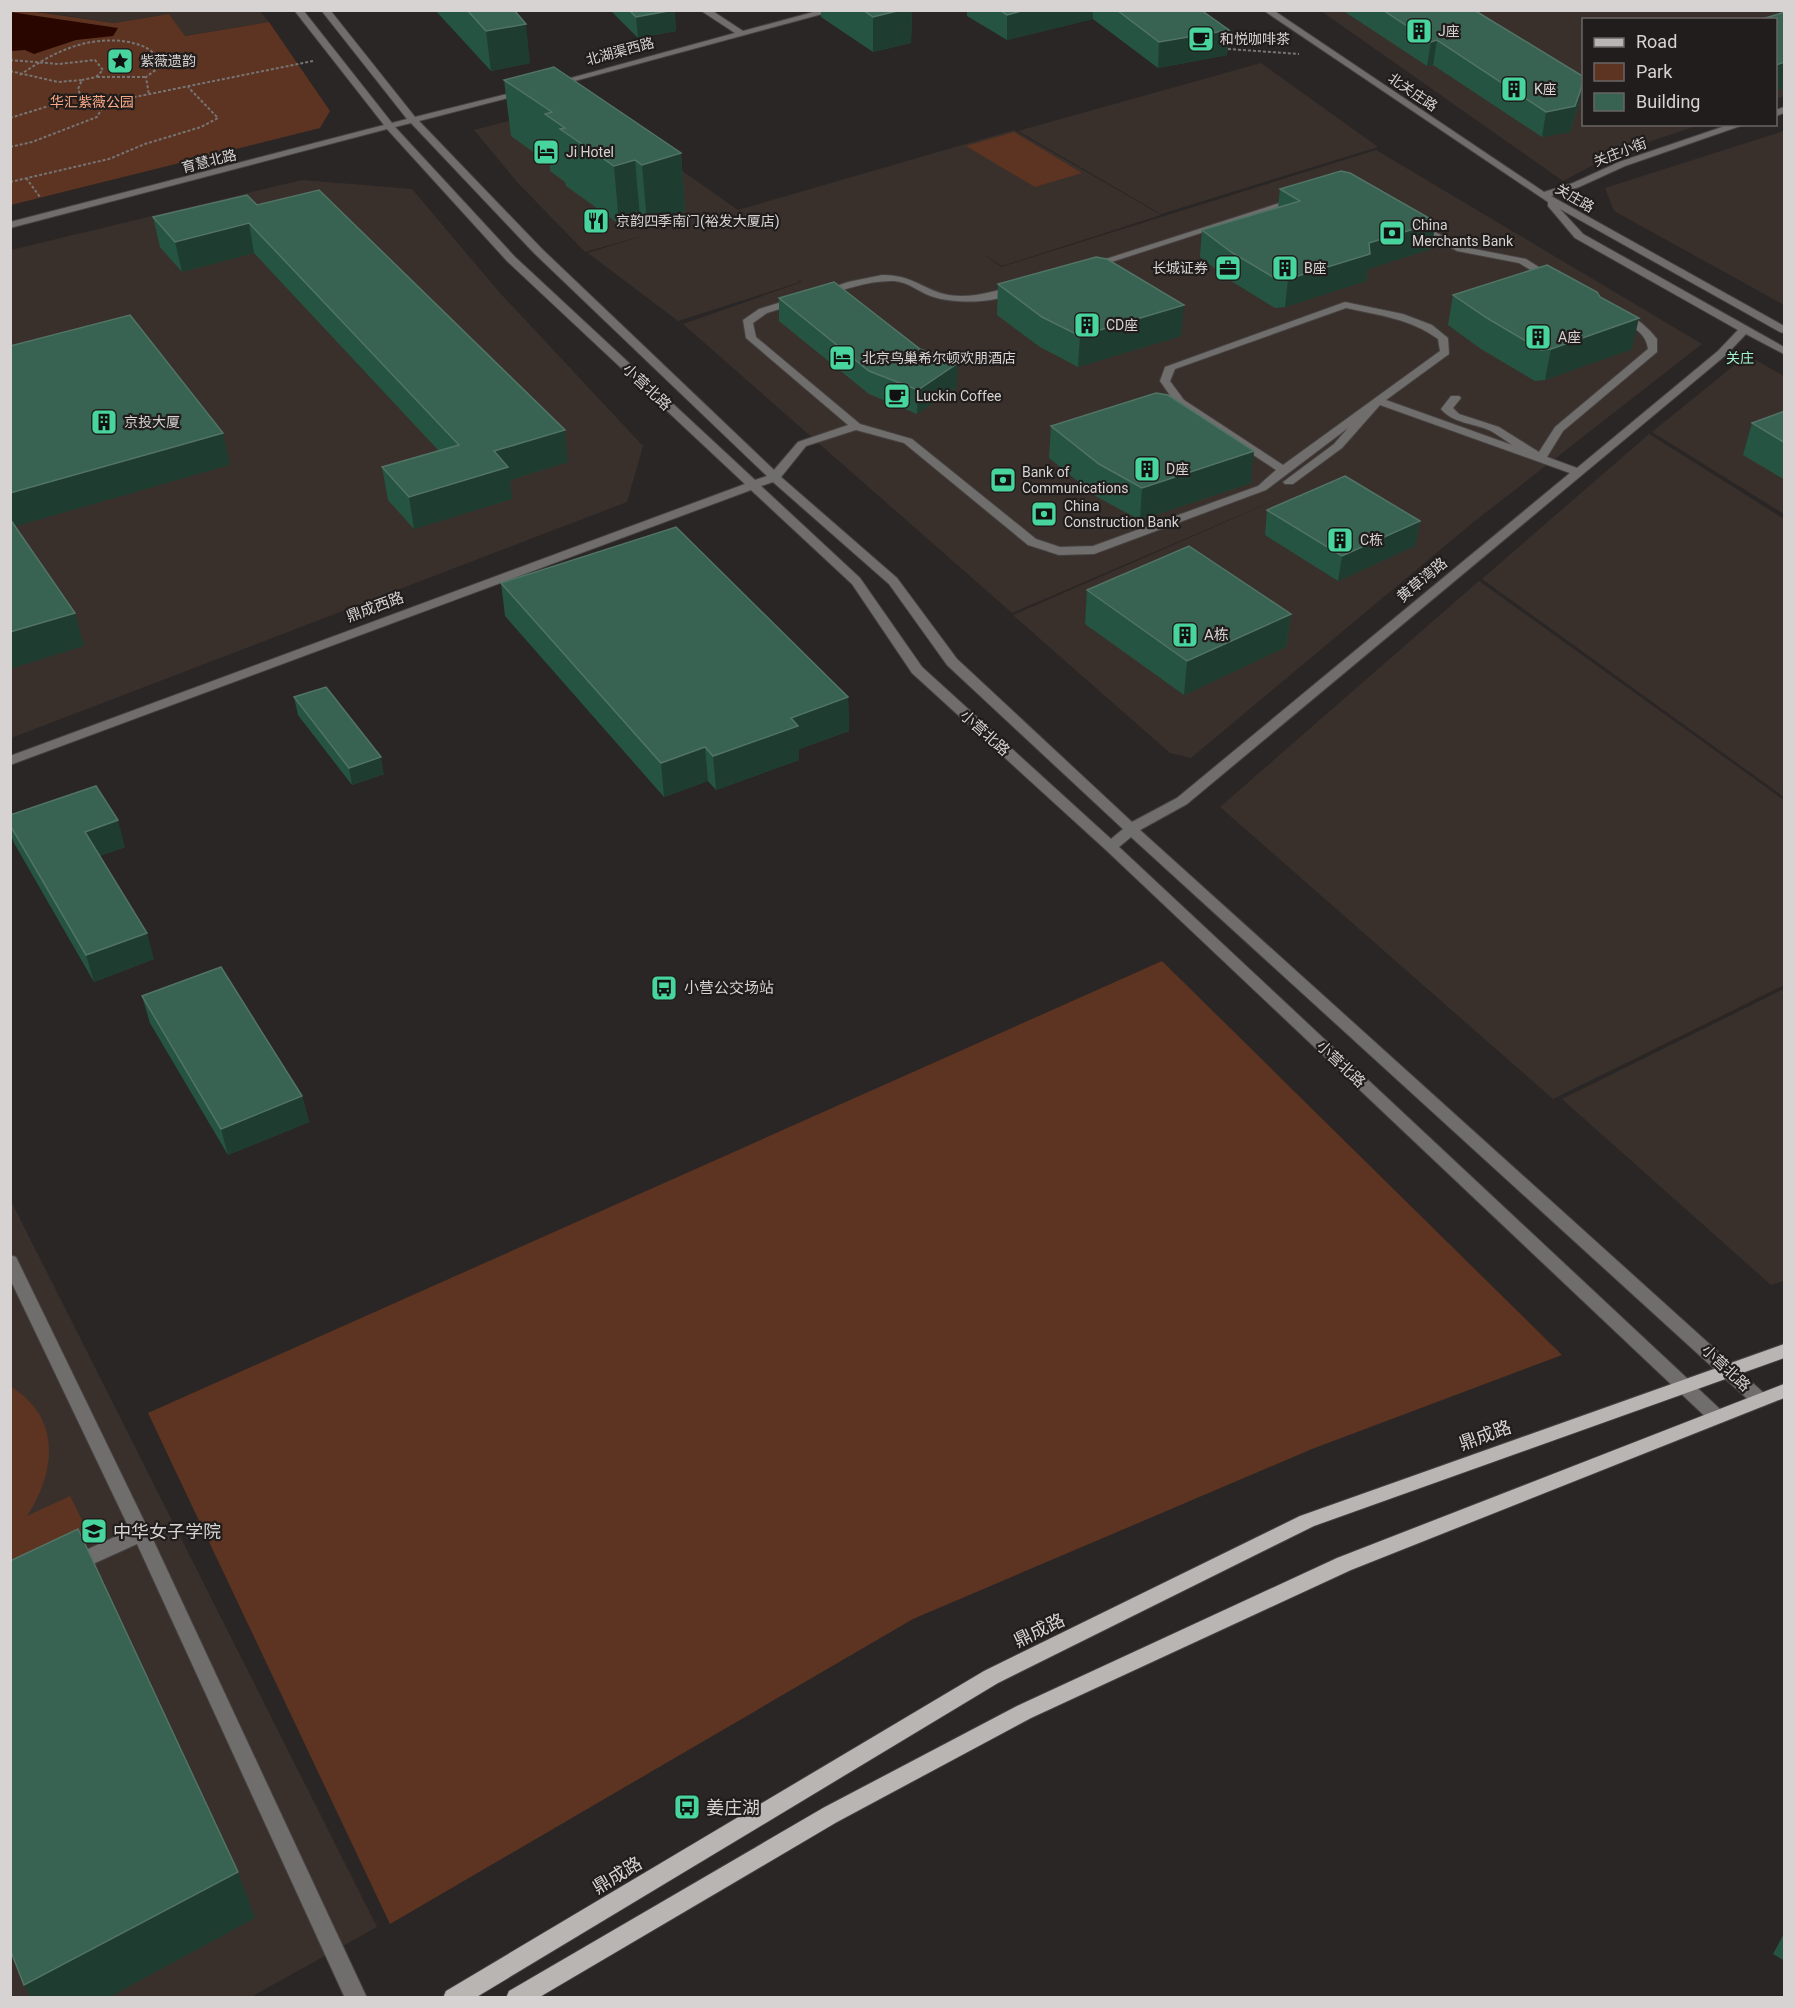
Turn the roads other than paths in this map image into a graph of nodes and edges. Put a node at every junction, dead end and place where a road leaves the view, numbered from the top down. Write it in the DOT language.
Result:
graph roads {
  1 [pos="298,10"];
  2 [pos="325,10"];
  3 [pos="704,10"];
  4 [pos="833,10"];
  5 [pos="1267,10"];
  6 [pos="740,33"];
  7 [pos="414,121"];
  8 [pos="1736,126"];
  9 [pos="391,128"];
  10 [pos="1543,195"];
  11 [pos="1310,196"];
  12 [pos="1405,219"];
  13 [pos="10,225"];
  14 [pos="1081,268"];
  15 [pos="1561,283"];
  16 [pos="1025,286"];
  17 [pos="1609,310"];
  18 [pos="1746,329"];
  19 [pos="1785,330"];
  20 [pos="1785,351"];
  21 [pos="1455,398"];
  22 [pos="1378,401"];
  23 [pos="856,426"];
  24 [pos="1541,458"];
  25 [pos="1283,470"];
  26 [pos="1578,472"];
  27 [pos="775,477"];
  28 [pos="1289,482"];
  29 [pos="752,484"];
  30 [pos="10,761"];
  31 [pos="1131,829"];
  32 [pos="1111,847"];
  33 [pos="13,1271"];
  34 [pos="1785,1351"];
  35 [pos="1728,1369"];
  36 [pos="1684,1386"];
  37 [pos="1785,1391"];
  38 [pos="1760,1400"];
  39 [pos="1716,1416"];
  40 [pos="141,1533"];
  41 [pos="61,1571"];
  42 [pos="356,1998"];
  43 [pos="454,1998"];
  44 [pos="517,1998"];
  1 -- 9 [label="street, 小营北路"];
  2 -- 7 [label="street, 小营北路"];
  3 -- 6 [label="street"];
  4 -- 6 [label="street, 北湖渠西路"];
  5 -- 10 [label="street, 北关庄路"];
  6 -- 7 [label="street, 北湖渠西路"];
  7 -- 9 [label="street, 育慧北路"];
  7 -- 27 [label="street, 小营北路"];
  8 -- 10 [label="street, 关庄小街"];
  9 -- 13 [label="street, 育慧北路"];
  9 -- 29 [label="street, 小营北路"];
  10 -- 18 [label="street, 关庄路"];
  10 -- 19 [label="street, 关庄路"];
  11 -- 14 [label="street"];
  12 -- 15 [label="street"];
  16 -- 23 [label="street"];
  17 -- 24 [label="street"];
  18 -- 20 [label="street, 关庄路"];
  18 -- 26 [label="street, 黄草湾路"];
  21 -- 24 [label="street"];
  22 -- 24 [label="street"];
  22 -- 25 [label="street"];
  22 -- 25 [label="street"];
  22 -- 28 [label="street"];
  23 -- 25 [label="street"];
  23 -- 27 [label="street"];
  24 -- 26 [label="street"];
  26 -- 31 [label="street, 黄草湾路"];
  27 -- 29 [label="street, 鼎成西路"];
  27 -- 31 [label="street, 小营北路"];
  29 -- 30 [label="street, 鼎成西路"];
  29 -- 32 [label="street, 小营北路"];
  31 -- 32 [label="street, 黄草湾路"];
  31 -- 35 [label="street, 小营北路"];
  32 -- 36 [label="street, 小营北路"];
  33 -- 40 [label="street"];
  34 -- 35 [label="main road, 鼎成路"];
  35 -- 36 [label="main road, 鼎成路"];
  35 -- 38 [label="street, 小营北路"];
  36 -- 39 [label="street, 小营北路"];
  36 -- 43 [label="main road, 鼎成路"];
  37 -- 38 [label="main road"];
  38 -- 39 [label="main road"];
  39 -- 44 [label="main road"];
  40 -- 41 [label="street"];
  40 -- 42 [label="street"];
}
